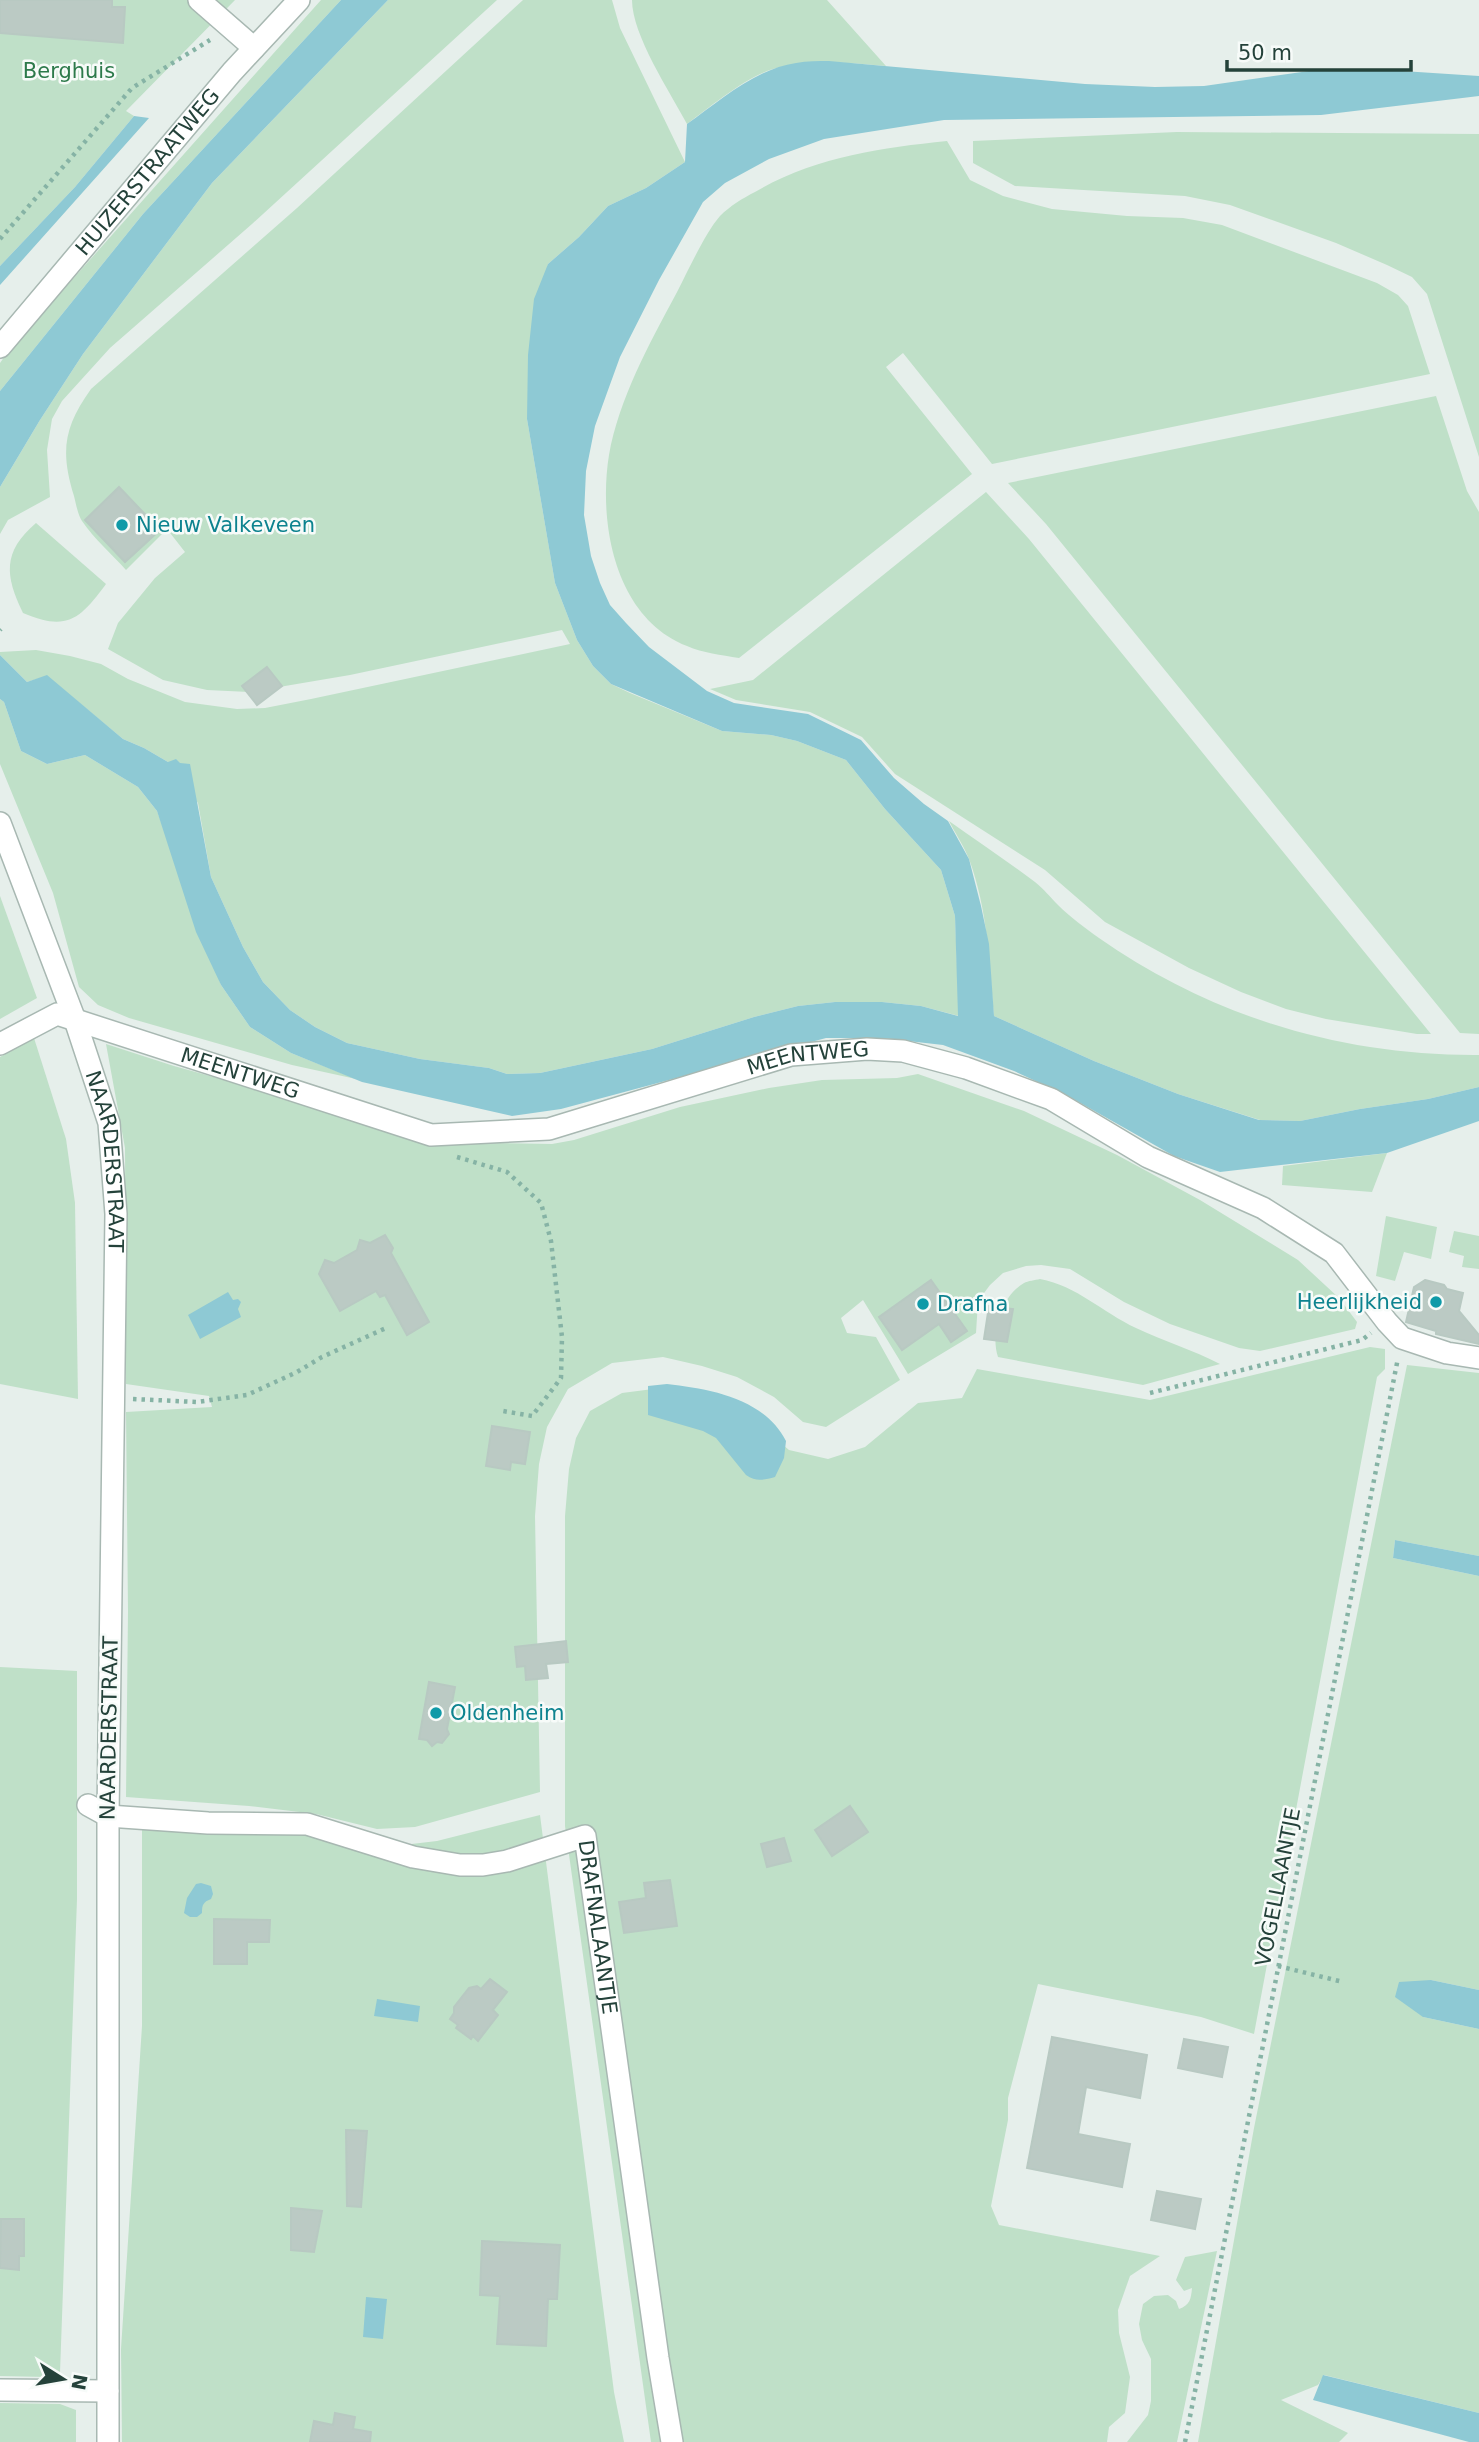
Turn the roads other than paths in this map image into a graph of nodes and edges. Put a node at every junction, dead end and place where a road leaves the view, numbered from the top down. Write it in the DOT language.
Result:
graph roads {
  1 [pos="199,0"];
  2 [pos="299,0"];
  3 [pos="254,48"];
  4 [pos="0,347"];
  5 [pos="0,823"];
  6 [pos="75,1020"];
  7 [pos="0,1044"];
  8 [pos="1479,1358"];
  9 [pos="88,1805"];
  10 [pos="108,1816"];
  11 [pos="0,2390"];
  12 [pos="108,2391"];
  13 [pos="108,2442"];
  14 [pos="672,2442"];
  1 -- 3 [label="street"];
  2 -- 3 [label="street, HUIZERSTRAATWEG"];
  3 -- 4 [label="street, HUIZERSTRAATWEG"];
  5 -- 6 [label="street"];
  6 -- 7 [label="street"];
  6 -- 8 [label="street, MEENTWEG"];
  6 -- 10 [label="street, NAARDERSTRAAT"];
  9 -- 10 [label="street, DRAFNALAANTJE"];
  10 -- 12 [label="street, NAARDERSTRAAT"];
  10 -- 14 [label="street, DRAFNALAANTJE"];
  11 -- 12 [label="street"];
  12 -- 13 [label="street, NAARDERSTRAAT"];
}
